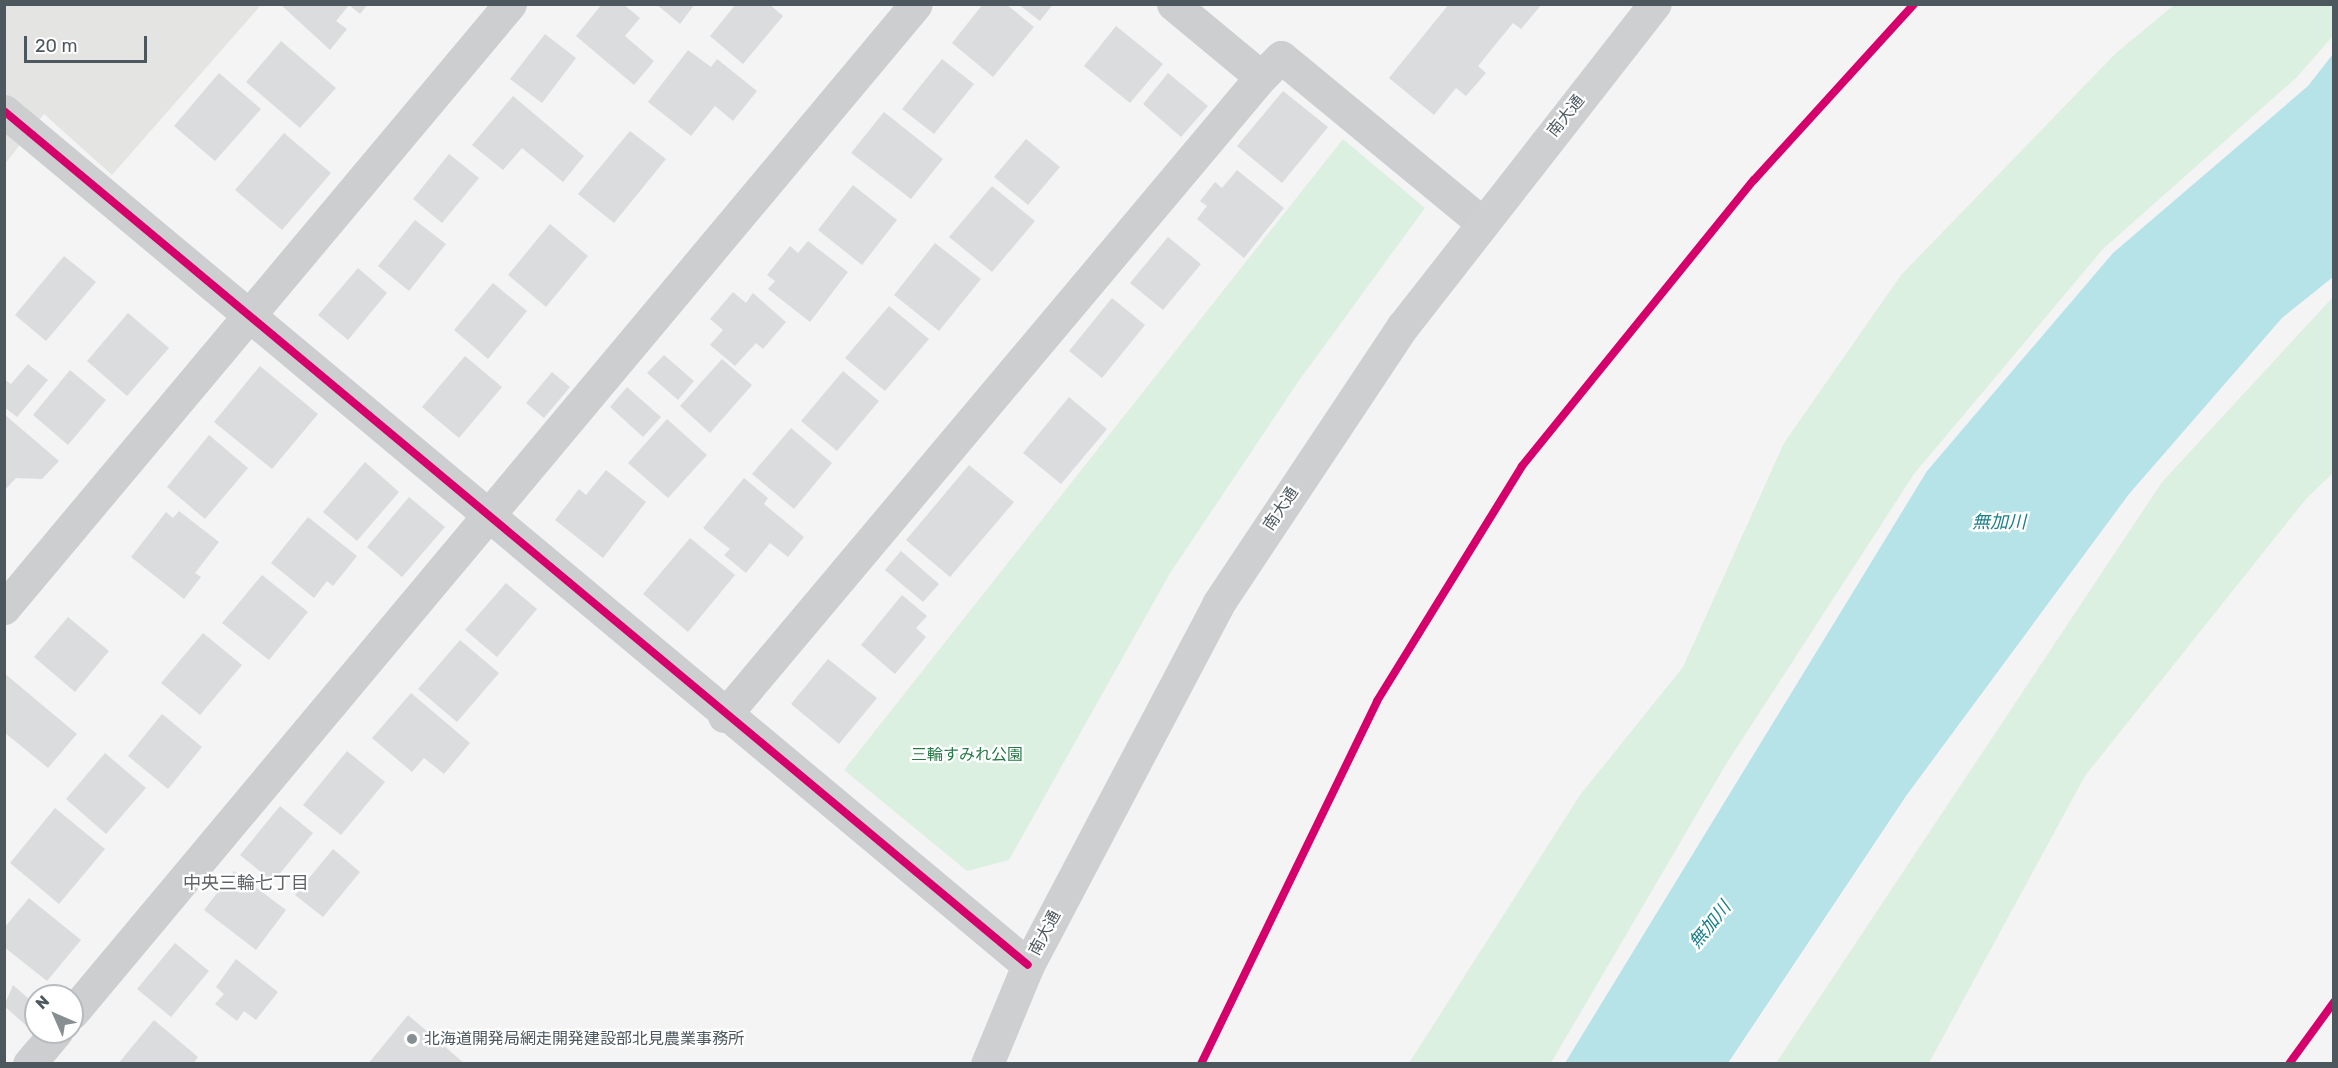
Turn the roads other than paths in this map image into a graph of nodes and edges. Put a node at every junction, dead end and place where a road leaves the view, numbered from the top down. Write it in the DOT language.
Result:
graph roads {
  1 [pos="510,4"];
  2 [pos="916,4"];
  3 [pos="1173,4"];
  4 [pos="1655,4"];
  5 [pos="1261,77"];
  6 [pos="4,111"];
  7 [pos="1481,222"];
  8 [pos="250,317"];
  9 [pos="490,517"];
  10 [pos="4,608"];
  11 [pos="724,716"];
  12 [pos="1028,965"];
  13 [pos="84,999"];
  14 [pos="46,1044"];
  15 [pos="29,1064"];
  16 [pos="987,1064"];
  1 -- 8 [label="street"];
  2 -- 9 [label="street"];
  3 -- 5 [label="street"];
  4 -- 7 [label="street, 南大通"];
  5 -- 7 [label="street"];
  5 -- 11 [label="street"];
  6 -- 8 [label="street"];
  7 -- 12 [label="street, 南大通"];
  8 -- 9 [label="street"];
  8 -- 10 [label="street"];
  9 -- 11 [label="street"];
  9 -- 13 [label="street"];
  11 -- 12 [label="street"];
  12 -- 16 [label="street, 南大通"];
  14 -- 15 [label="street"];
}
